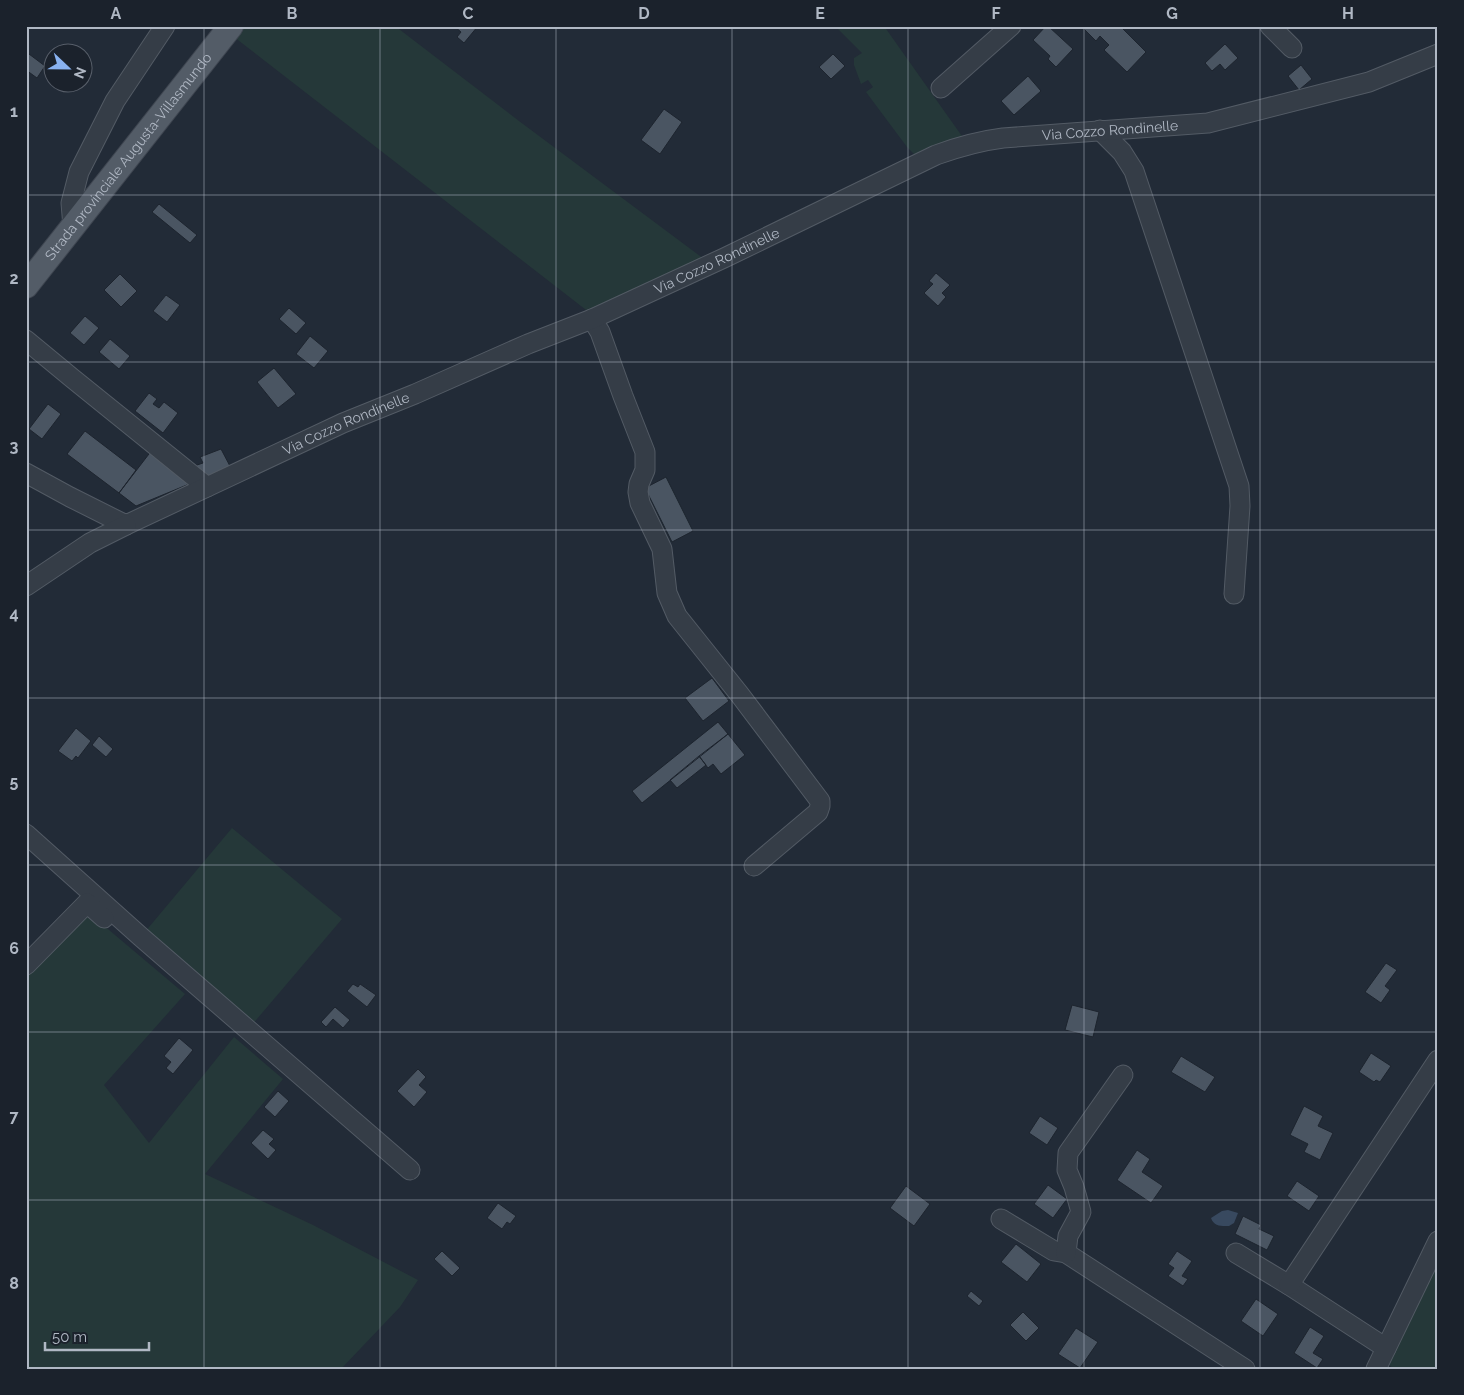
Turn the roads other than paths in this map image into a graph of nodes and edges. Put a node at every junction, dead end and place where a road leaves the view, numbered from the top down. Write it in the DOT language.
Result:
graph roads {
  1 [pos="164,26"];
  2 [pos="231,26"];
  3 [pos="1011,26"];
  4 [pos="1270,26"];
  5 [pos="1292,48"];
  6 [pos="1438,54"];
  7 [pos="941,88"];
  8 [pos="1100,130"];
  9 [pos="73,227"];
  10 [pos="26,286"];
  11 [pos="592,319"];
  12 [pos="26,340"];
  13 [pos="26,473"];
  14 [pos="207,487"];
  15 [pos="126,525"];
  16 [pos="26,586"];
  17 [pos="1234,594"];
  18 [pos="26,834"];
  19 [pos="754,866"];
  20 [pos="26,965"];
  21 [pos="1438,1060"];
  22 [pos="1122,1075"];
  23 [pos="374,1153"];
  24 [pos="410,1170"];
  25 [pos="1001,1219"];
  26 [pos="1438,1240"];
  27 [pos="1066,1253"];
  28 [pos="1236,1253"];
  29 [pos="1289,1285"];
  30 [pos="1386,1348"];
  31 [pos="1379,1368"];
  32 [pos="1245,1369"];
  1 -- 9 [label="street"];
  2 -- 9 [label="main road, Strada provinciale Augusta-Villasmundo"];
  3 -- 7 [label="street"];
  4 -- 5 [label="street"];
  6 -- 8 [label="street, Via Cozzo Rondinelle"];
  8 -- 11 [label="street, Via Cozzo Rondinelle"];
  8 -- 17 [label="street"];
  9 -- 10 [label="main road, Strada provinciale Augusta-Villasmundo"];
  11 -- 14 [label="street, Via Cozzo Rondinelle"];
  11 -- 19 [label="street"];
  12 -- 14 [label="street"];
  13 -- 15 [label="street"];
  14 -- 15 [label="street, Via Cozzo Rondinelle"];
  15 -- 16 [label="street, Via Cozzo Rondinelle"];
  18 -- 24 [label="street"];
  20 -- 23 [label="street"];
  21 -- 29 [label="street"];
  22 -- 27 [label="street"];
  25 -- 27 [label="street"];
  26 -- 30 [label="street"];
  27 -- 32 [label="street"];
  28 -- 29 [label="street"];
  29 -- 30 [label="street"];
  30 -- 31 [label="street"];
}
